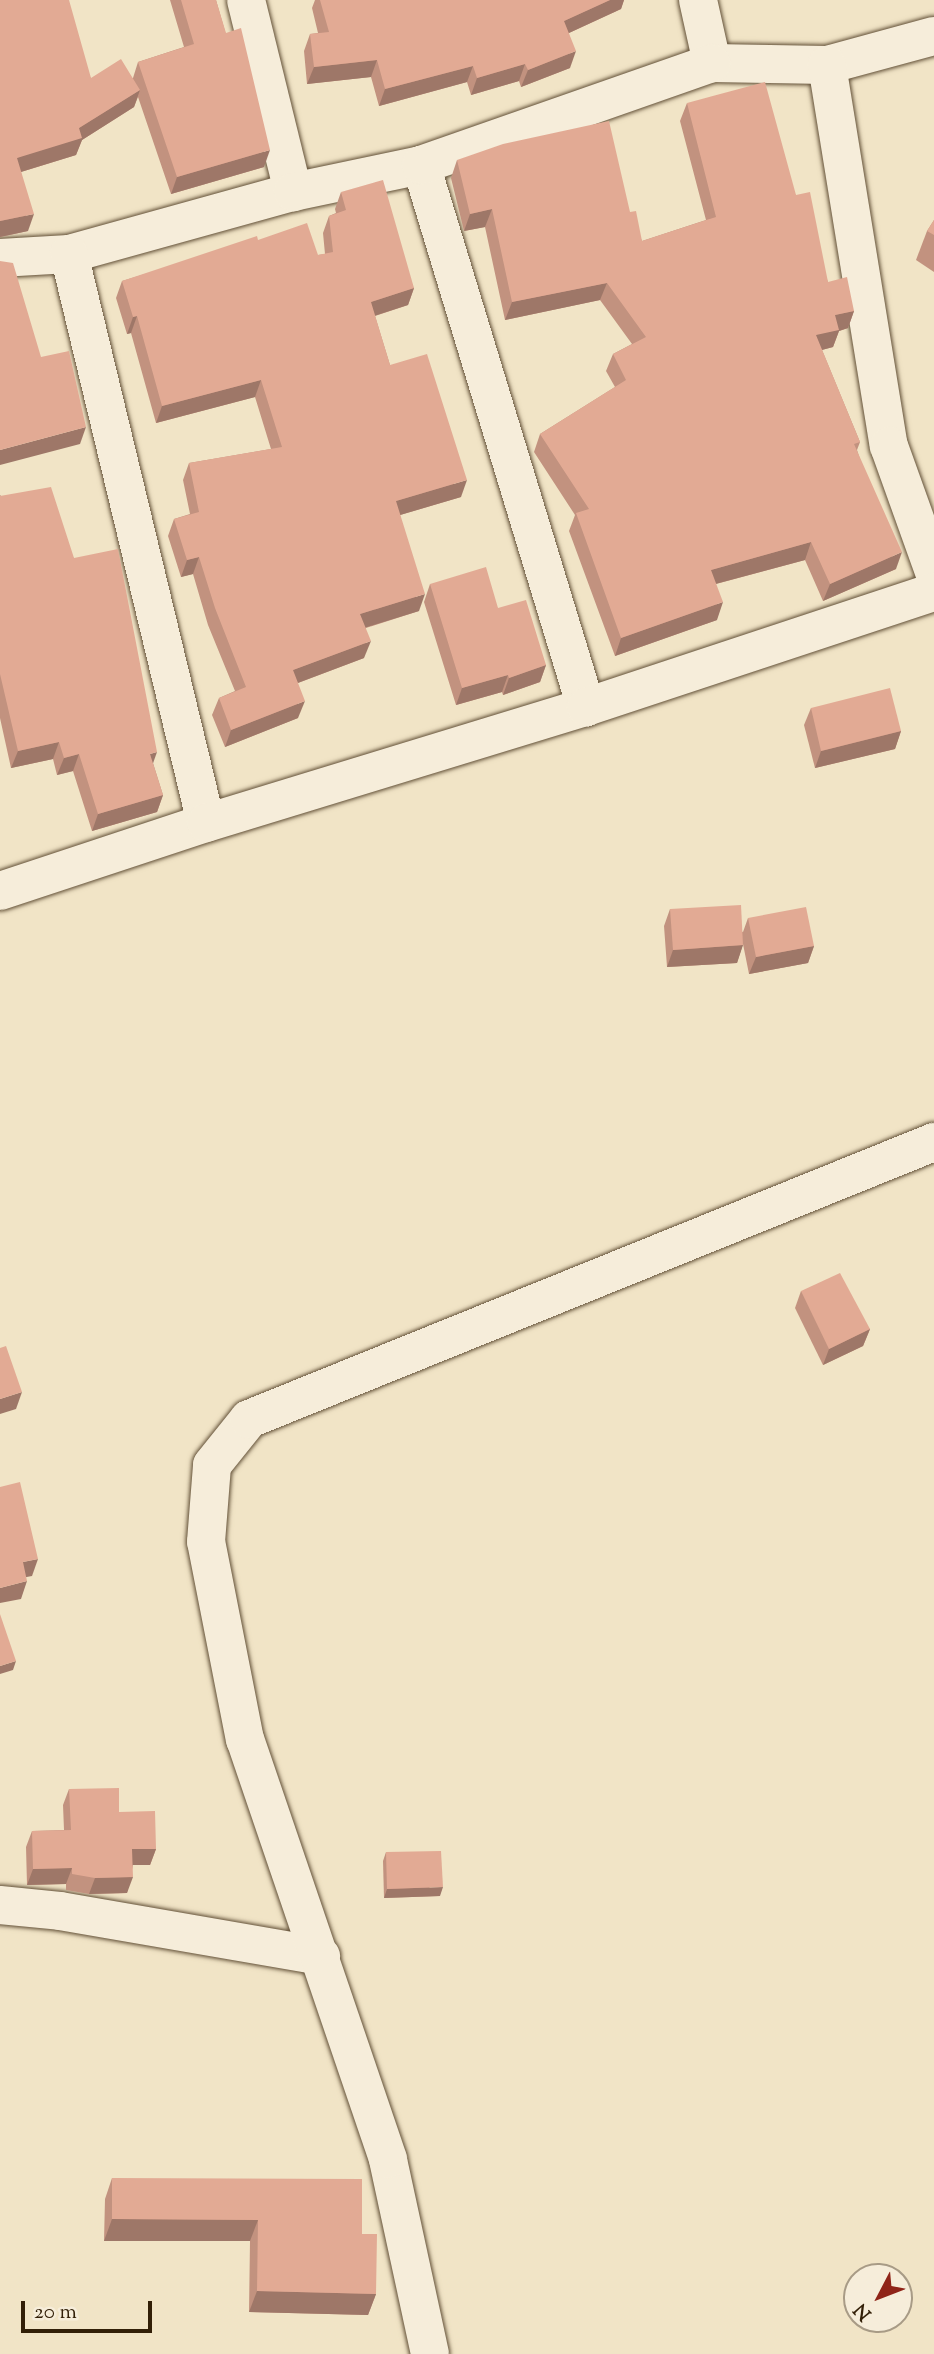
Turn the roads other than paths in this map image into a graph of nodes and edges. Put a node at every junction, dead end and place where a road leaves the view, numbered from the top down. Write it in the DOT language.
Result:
graph roads {
  1 [pos="246,0"];
  2 [pos="698,0"];
  3 [pos="934,36"];
  4 [pos="712,63"];
  5 [pos="827,65"];
  6 [pos="421,165"];
  7 [pos="293,192"];
  8 [pos="69,254"];
  9 [pos="0,258"];
  10 [pos="934,572"];
  11 [pos="934,592"];
  12 [pos="586,707"];
  13 [pos="206,823"];
  14 [pos="2,883"];
  15 [pos="934,1142"];
  16 [pos="0,1905"];
  17 [pos="321,1956"];
  18 [pos="430,2354"];
  1 -- 7 [label="street"];
  2 -- 4 [label="street"];
  3 -- 5 [label="street"];
  4 -- 5 [label="street"];
  4 -- 6 [label="street"];
  5 -- 10 [label="street"];
  6 -- 7 [label="street"];
  6 -- 12 [label="street"];
  7 -- 8 [label="street"];
  8 -- 9 [label="street"];
  8 -- 13 [label="street"];
  11 -- 12 [label="street"];
  12 -- 13 [label="street"];
  13 -- 14 [label="street"];
  15 -- 17 [label="street"];
  16 -- 17 [label="street"];
  17 -- 18 [label="street"];
}
